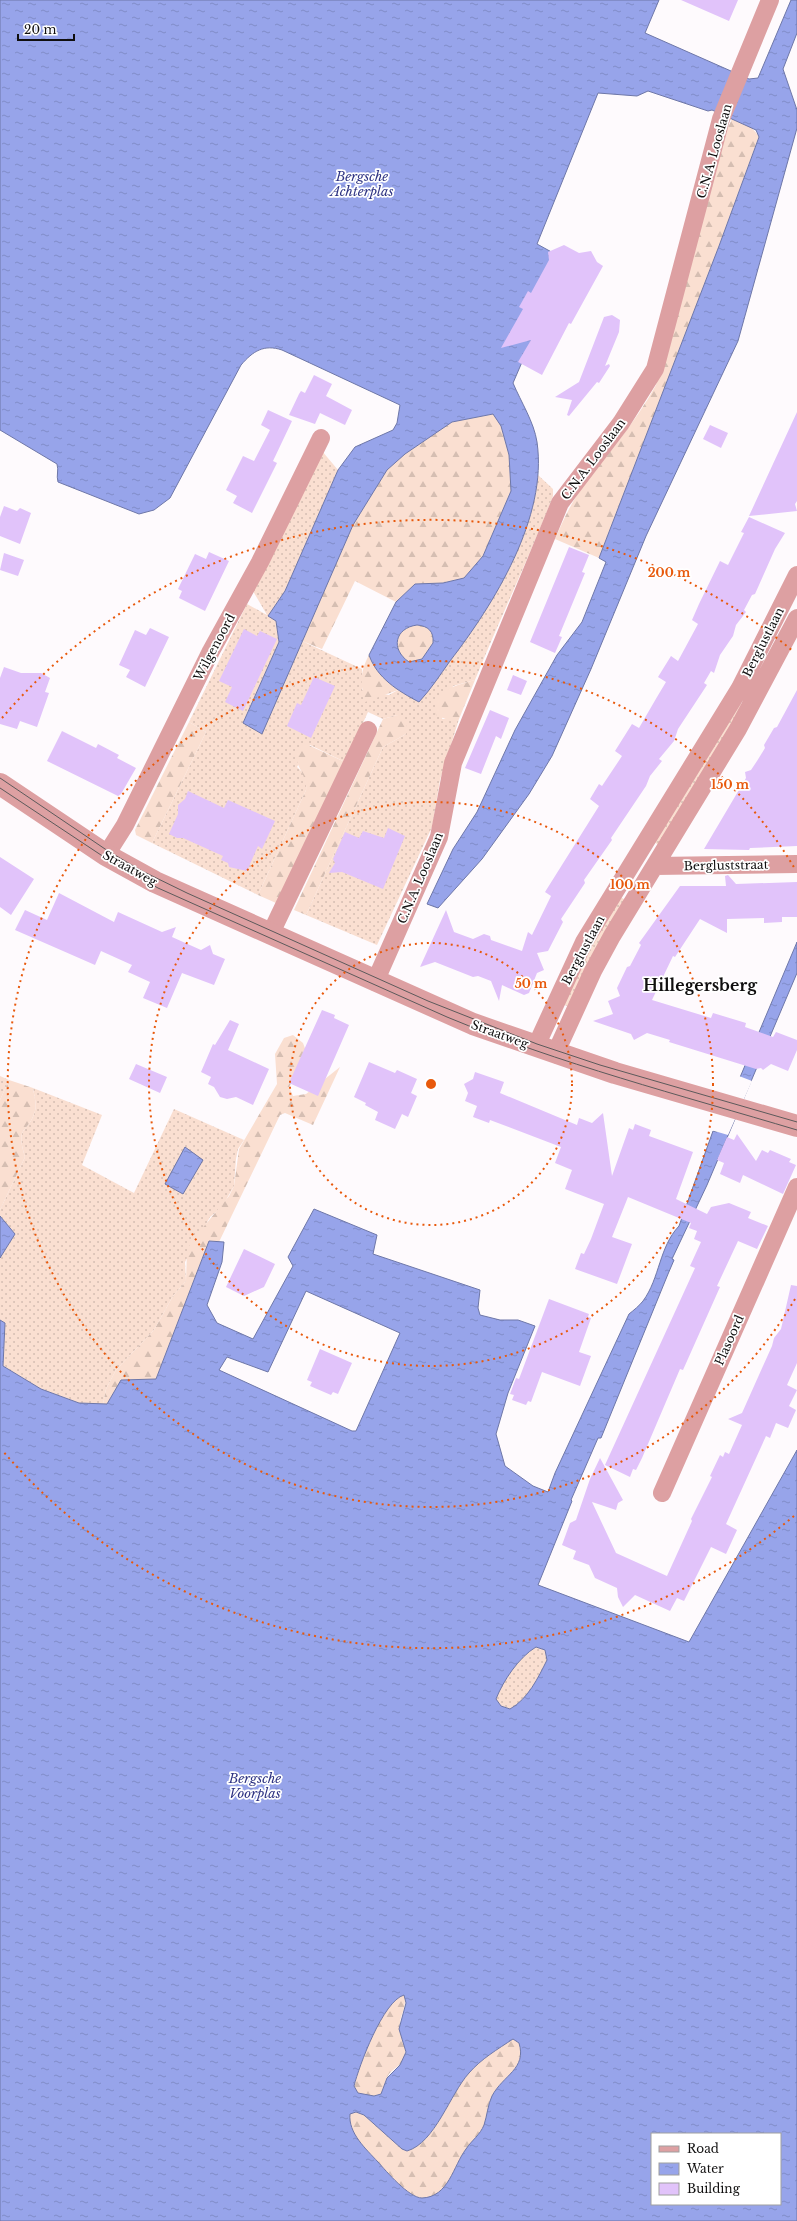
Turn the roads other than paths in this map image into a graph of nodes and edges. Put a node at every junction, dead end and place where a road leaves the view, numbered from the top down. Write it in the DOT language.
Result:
graph roads {
  1 [pos="770,0"];
  2 [pos="321,438"];
  3 [pos="797,576"];
  4 [pos="797,618"];
  5 [pos="740,688"];
  6 [pos="756,697"];
  7 [pos="368,730"];
  8 [pos="0,784"];
  9 [pos="106,855"];
  10 [pos="638,856"];
  11 [pos="797,864"];
  12 [pos="655,866"];
  13 [pos="270,935"];
  14 [pos="375,982"];
  15 [pos="532,1046"];
  16 [pos="558,1055"];
  17 [pos="797,1126"];
  18 [pos="797,1187"];
  19 [pos="662,1493"];
  1 -- 14 [label="street, C.N.A. Looslaan"];
  2 -- 9 [label="street, Wilgenoord"];
  3 -- 5 [label="street, Berglustlaan"];
  4 -- 6 [label="street, Berglustlaan"];
  5 -- 6 [label="street, Berglustlaan"];
  5 -- 10 [label="street, Berglustlaan"];
  6 -- 12 [label="street, Berglustlaan"];
  7 -- 13 [label="street"];
  8 -- 9 [label="street, Straatweg"];
  9 -- 13 [label="street, Straatweg"];
  10 -- 12 [label="street"];
  10 -- 15 [label="street, Berglustlaan"];
  11 -- 12 [label="street, Bergluststraat"];
  12 -- 16 [label="street, Berglustlaan"];
  13 -- 14 [label="street, Straatweg"];
  14 -- 15 [label="street, Straatweg"];
  15 -- 16 [label="street, Straatweg"];
  16 -- 17 [label="street, Straatweg"];
  18 -- 19 [label="street, Plasoord"];
}
